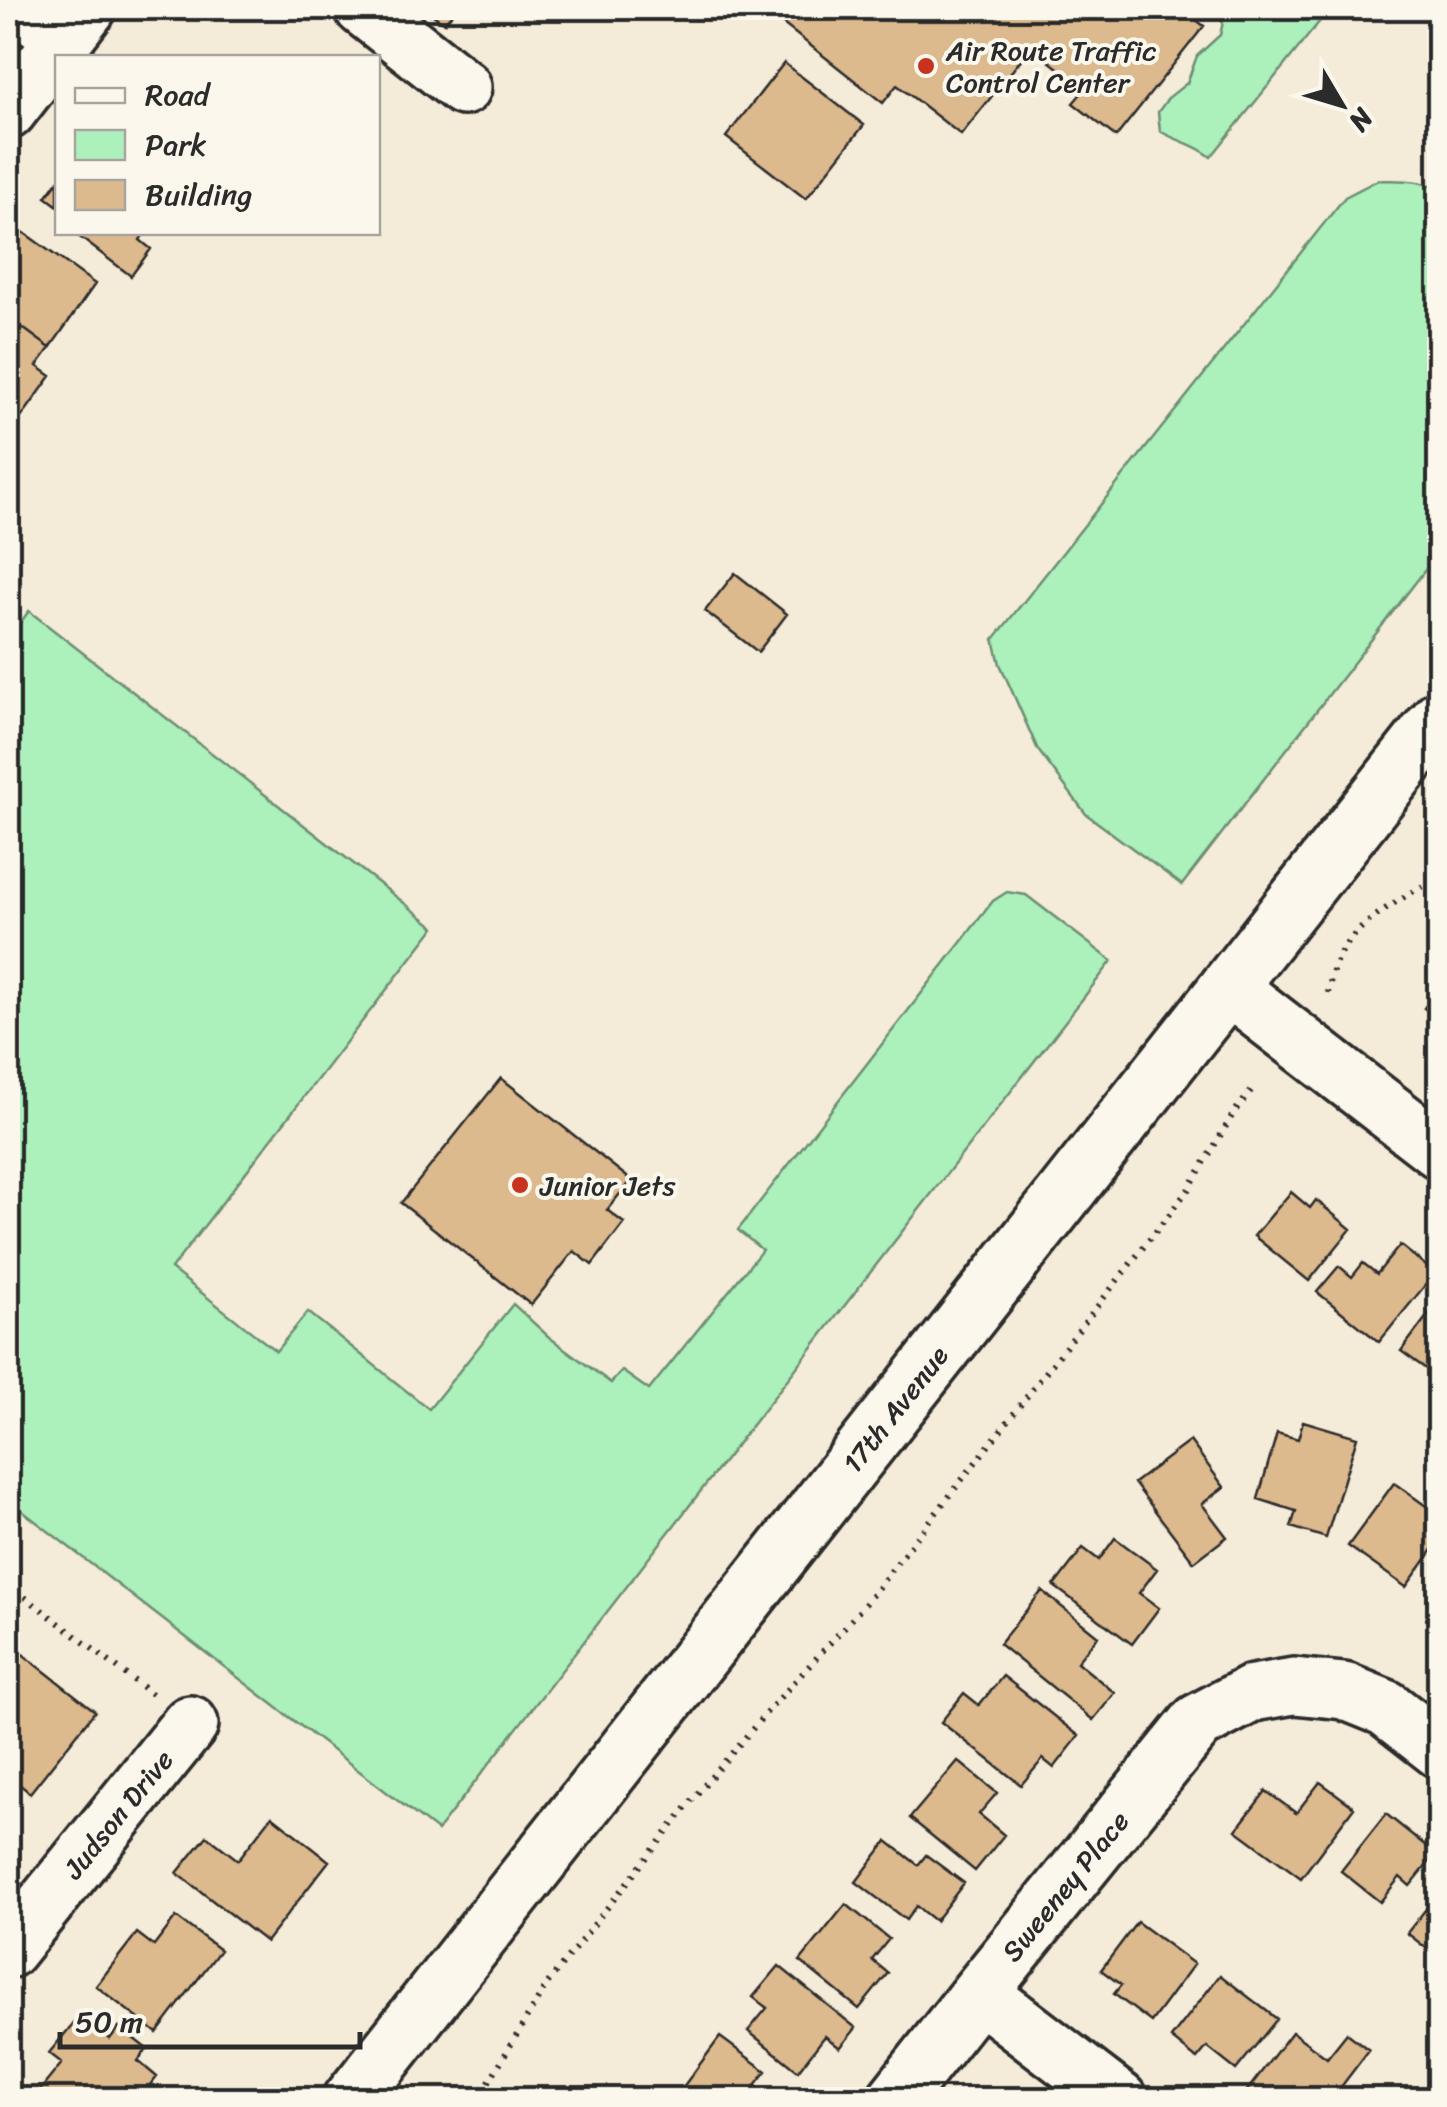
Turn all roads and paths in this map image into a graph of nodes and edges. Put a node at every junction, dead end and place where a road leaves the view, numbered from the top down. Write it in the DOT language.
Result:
graph roads {
  1 [pos="363,8"];
  2 [pos="59,18"];
  3 [pos="463,87"];
  4 [pos="8,112"];
  5 [pos="1434,736"];
  6 [pos="1440,877"];
  7 [pos="1228,987"];
  8 [pos="1328,993"];
  9 [pos="1254,1088"];
  10 [pos="1440,1152"];
  11 [pos="8,1584"];
  12 [pos="190,1724"];
  13 [pos="1440,1750"];
  14 [pos="18,1915"];
  15 [pos="978,1992"];
  16 [pos="352,2100"];
  17 [pos="478,2100"];
  18 [pos="896,2100"];
  19 [pos="1119,2100"];
  1 -- 3 [label="main road"];
  2 -- 4 [label="main road"];
  5 -- 7 [label="main road, 17th Avenue"];
  6 -- 8 [label="path"];
  7 -- 10 [label="main road"];
  7 -- 16 [label="main road, 17th Avenue"];
  9 -- 17 [label="path"];
  11 -- 12 [label="path"];
  12 -- 14 [label="main road, Judson Drive"];
  13 -- 15 [label="main road, Sweeney Place"];
  15 -- 18 [label="main road, Sweeney Place"];
  15 -- 19 [label="main road"];
}
